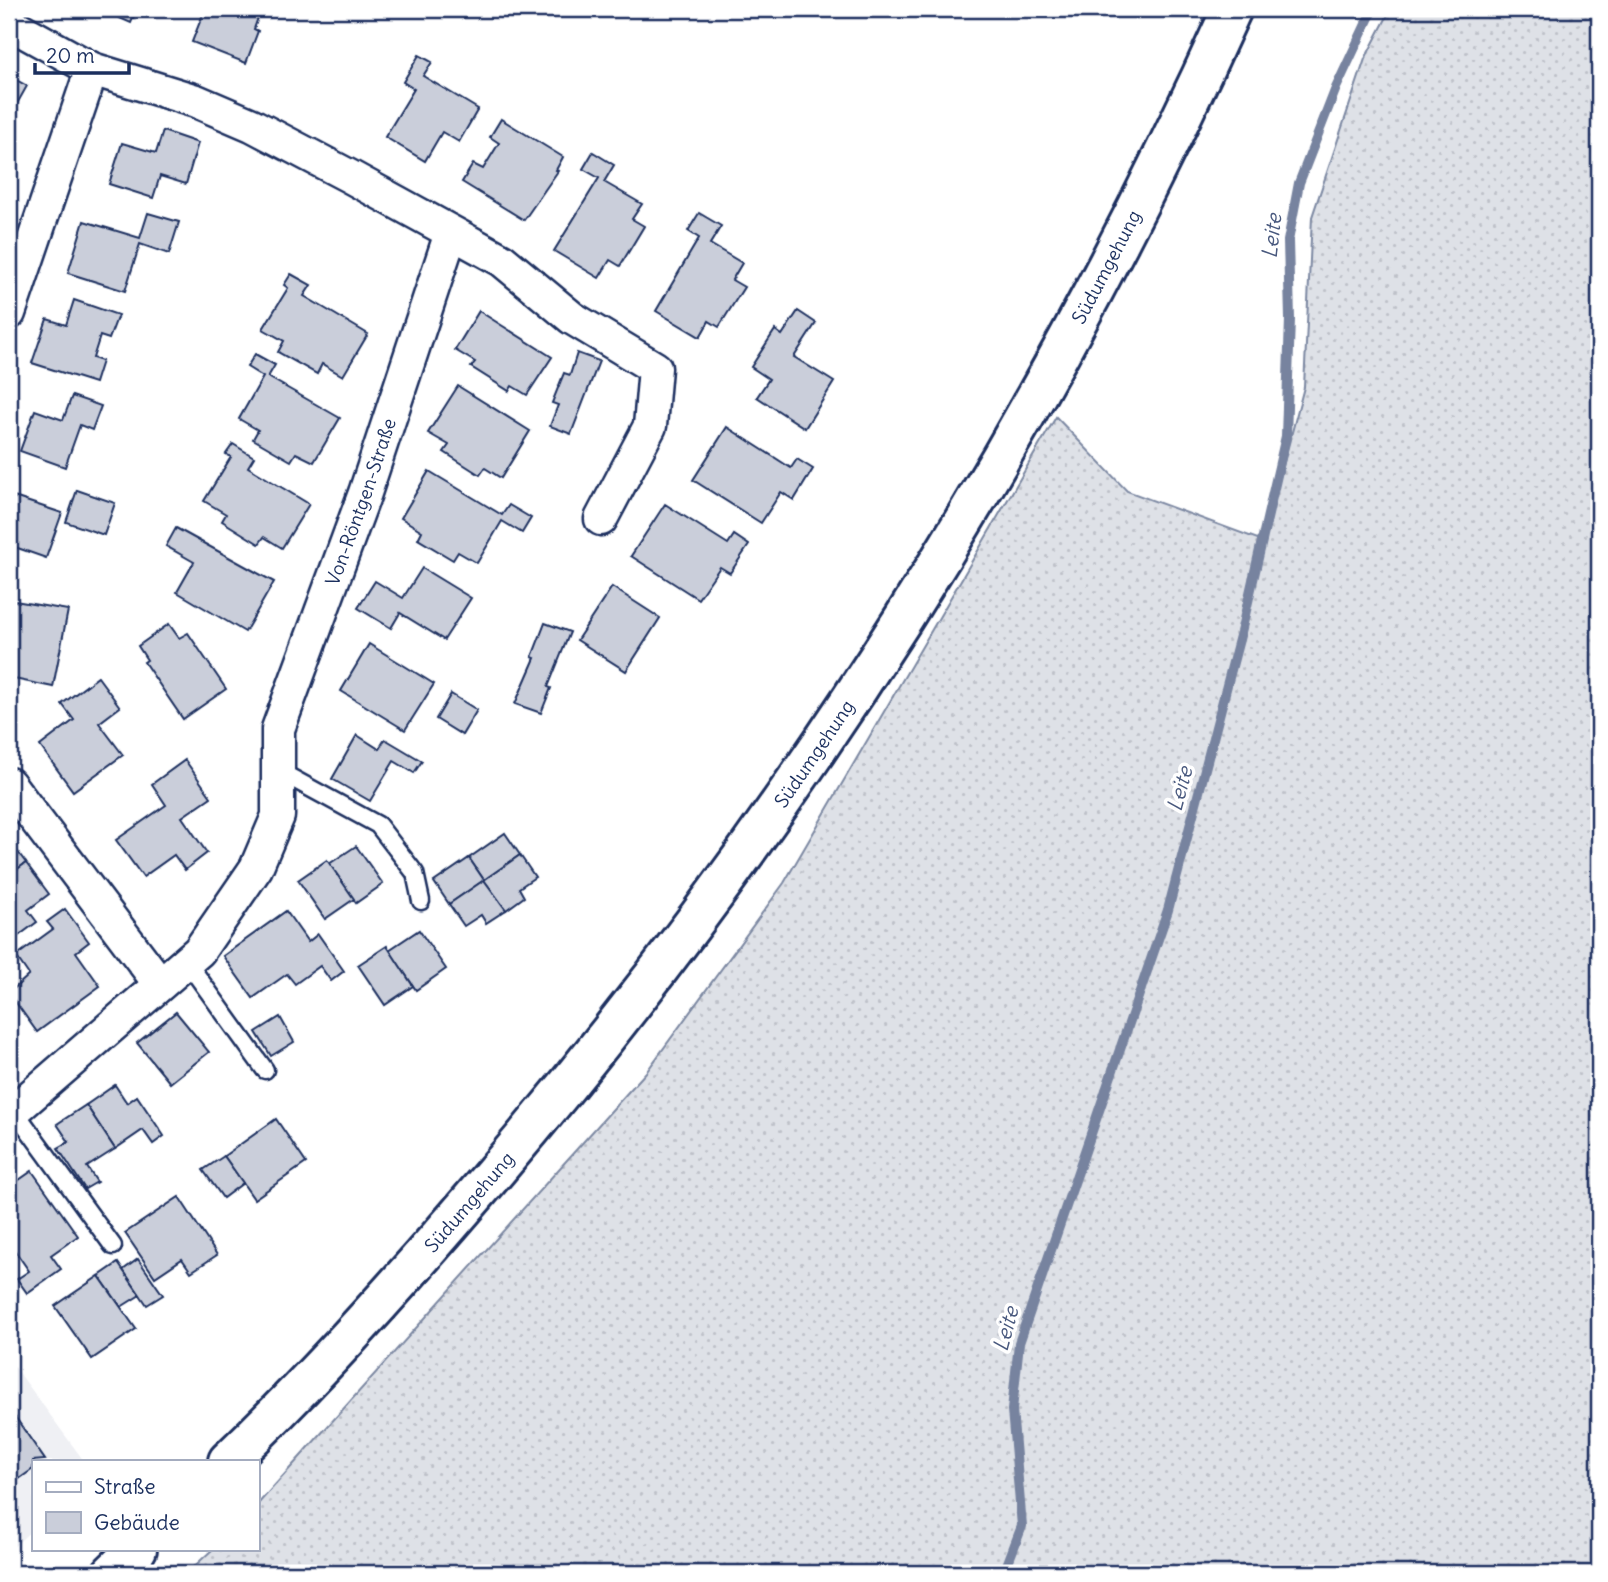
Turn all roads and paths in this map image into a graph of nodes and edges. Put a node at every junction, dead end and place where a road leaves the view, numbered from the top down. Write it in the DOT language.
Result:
graph roads {
  1 [pos="1232,9"];
  2 [pos="9,23"];
  3 [pos="92,69"];
  4 [pos="451,233"];
  5 [pos="9,313"];
  6 [pos="601,519"];
  7 [pos="277,770"];
  8 [pos="9,784"];
  9 [pos="421,901"];
  10 [pos="187,962"];
  11 [pos="160,984"];
  12 [pos="265,1070"];
  13 [pos="12,1112"];
  14 [pos="113,1246"];
  15 [pos="229,1460"];
  16 [pos="136,1550"];
  17 [pos="112,1573"];
  1 -- 15 [label="main road, Südumgehung"];
  2 -- 3 [label="street"];
  3 -- 4 [label="street"];
  3 -- 5 [label="street"];
  4 -- 6 [label="street"];
  4 -- 7 [label="street, Von-Röntgen-Straße"];
  7 -- 9 [label="lane"];
  7 -- 10 [label="street, Von-Röntgen-Straße"];
  8 -- 11 [label="street"];
  10 -- 11 [label="street"];
  10 -- 12 [label="lane"];
  11 -- 13 [label="street"];
  13 -- 14 [label="lane"];
  16 -- 17 [label="main road"];
}
